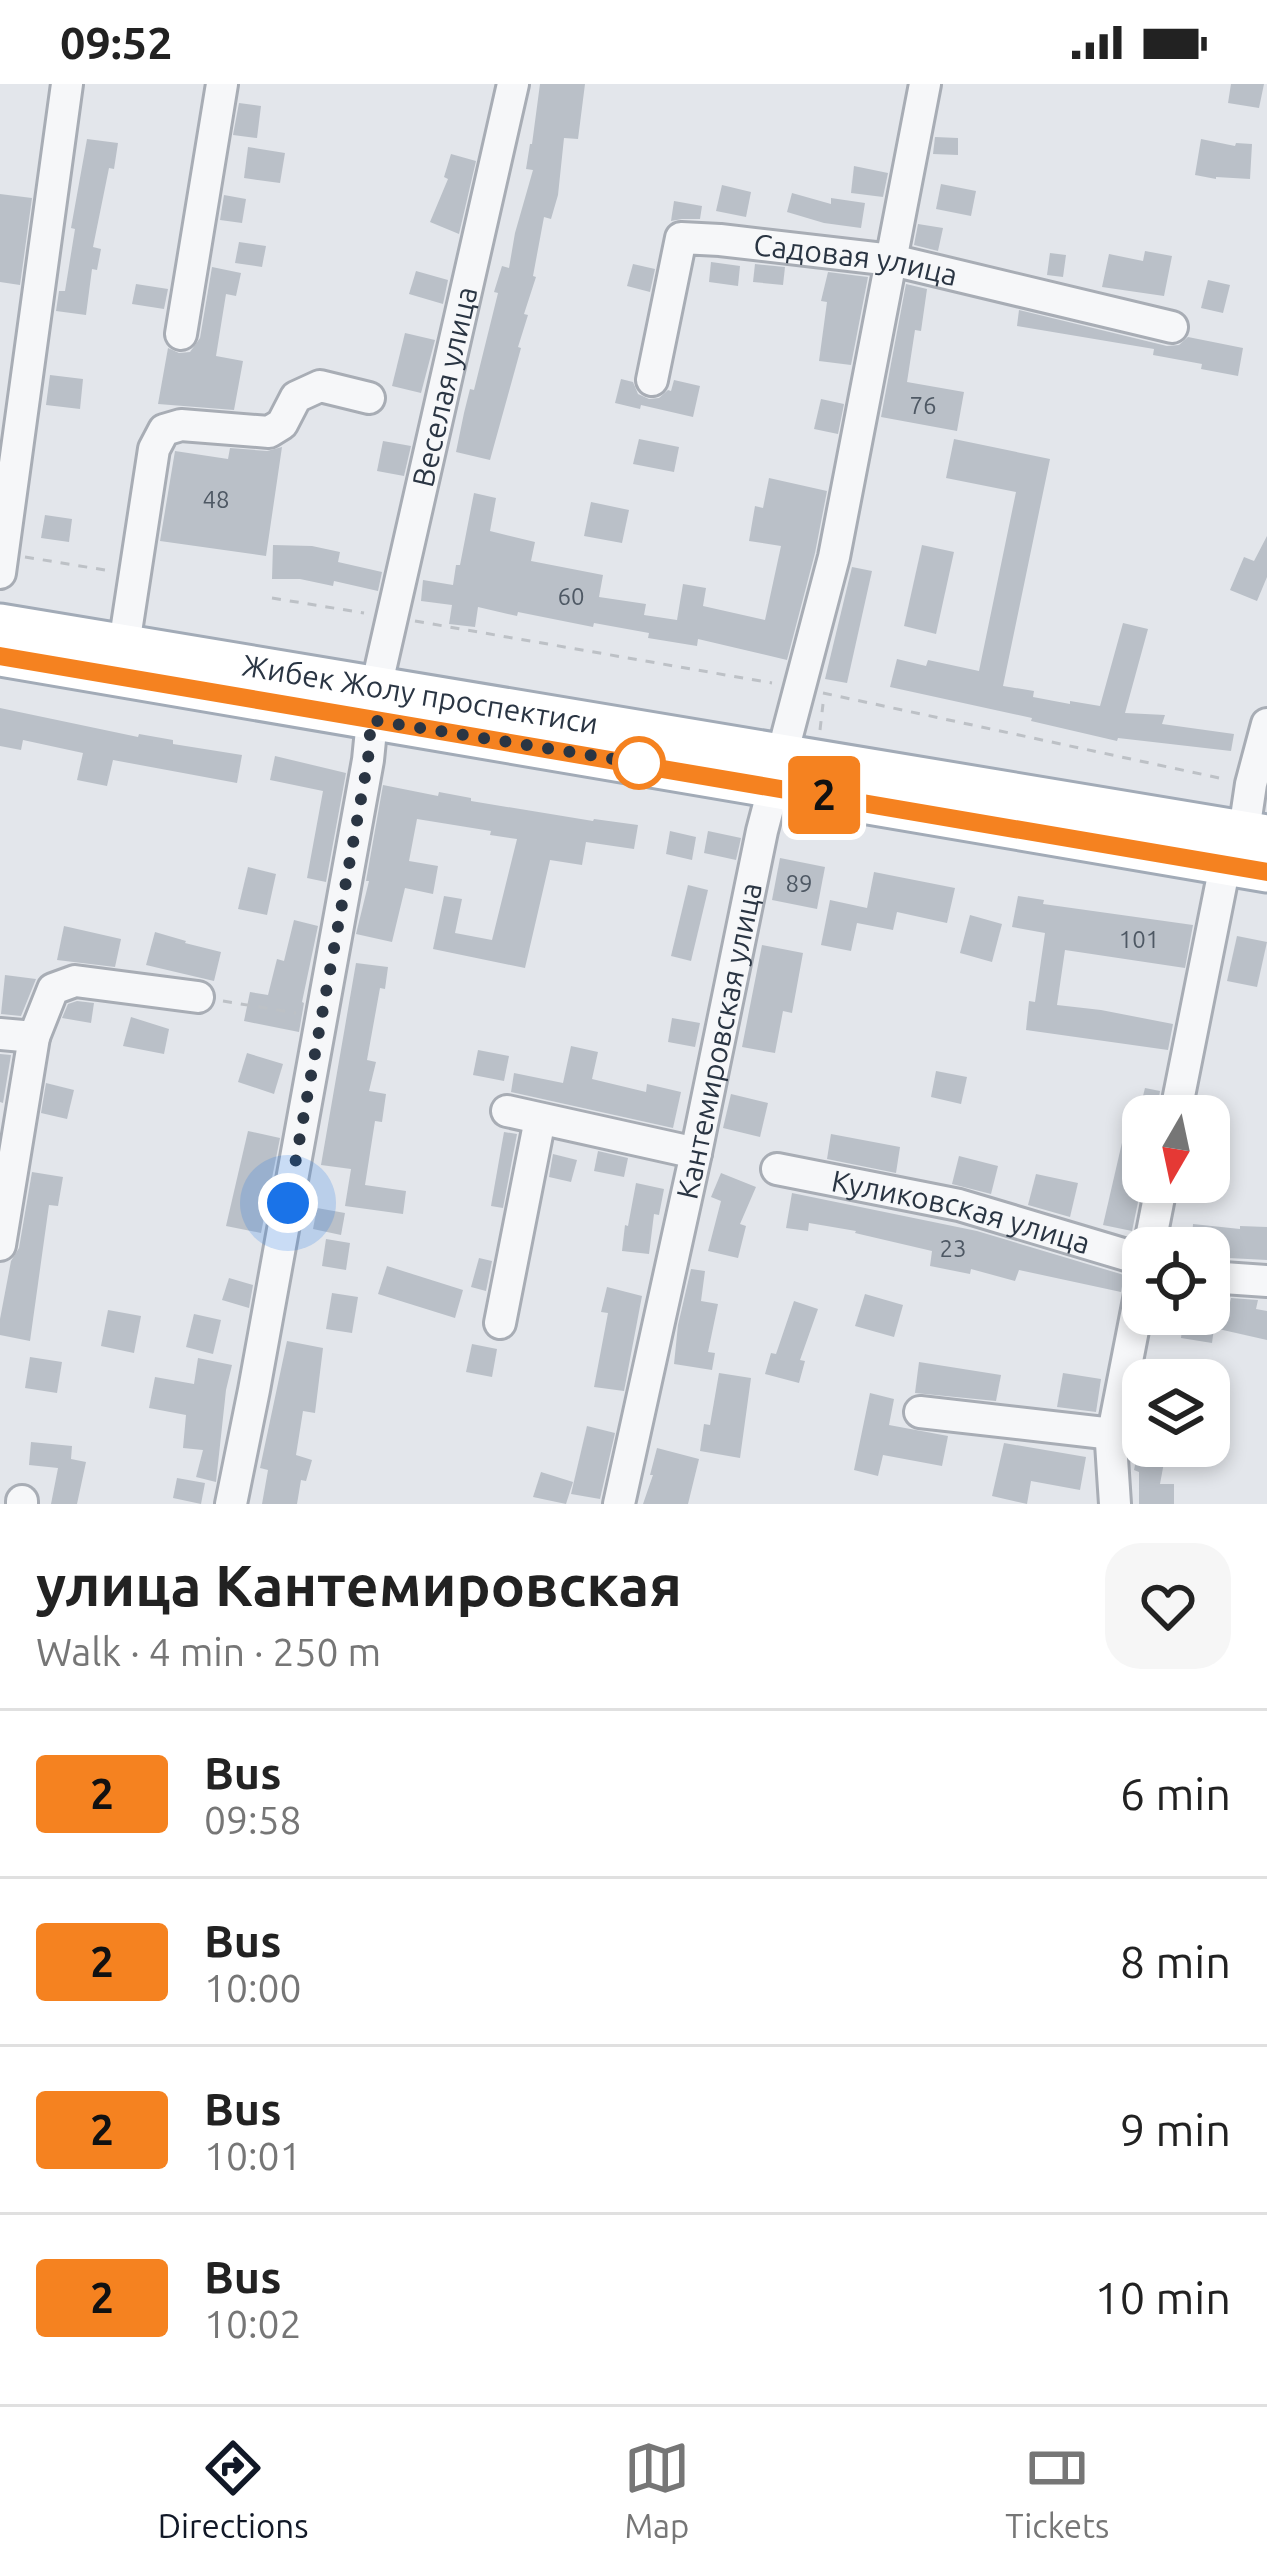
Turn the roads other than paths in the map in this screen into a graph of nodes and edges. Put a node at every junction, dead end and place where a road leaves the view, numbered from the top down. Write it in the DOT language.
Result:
graph roads {
  1 [pos="67,84"];
  2 [pos="222,84"];
  3 [pos="513,84"];
  4 [pos="925,84"];
  5 [pos="892,260"];
  6 [pos="1172,327"];
  7 [pos="181,334"];
  8 [pos="652,380"];
  9 [pos="369,398"];
  10 [pos="1,563"];
  11 [pos="0,624"];
  12 [pos="124,645"];
  13 [pos="0,656"];
  14 [pos="374,704"];
  15 [pos="1267,724"];
  16 [pos="792,760"];
  17 [pos="1246,844"];
  18 [pos="1267,872"];
  19 [pos="198,997"];
  20 [pos="0,1034"];
  21 [pos="34,1037"];
  22 [pos="1180,1095"];
  23 [pos="507,1111"];
  24 [pos="541,1119"];
  25 [pos="696,1153"];
  26 [pos="777,1169"];
  27 [pos="0,1245"];
  28 [pos="1122,1254"];
  29 [pos="1230,1278"];
  30 [pos="1267,1281"];
  31 [pos="500,1323"];
  32 [pos="1132,1335"];
  33 [pos="920,1412"];
  34 [pos="1113,1435"];
  35 [pos="231,1504"];
  36 [pos="619,1504"];
  37 [pos="1115,1504"];
  1 -- 10 [label="street"];
  2 -- 7 [label="street"];
  3 -- 14 [label="street, Веселая улица"];
  4 -- 5 [label="street, Кантемировская улица"];
  5 -- 6 [label="street, Садовая улица"];
  5 -- 8 [label="street, Садовая улица"];
  5 -- 16 [label="street, Кантемировская улица"];
  9 -- 12 [label="street"];
  11 -- 12 [label="main road, Жибек Жолу проспектиси"];
  12 -- 14 [label="main road, Жибек Жолу проспектиси"];
  13 -- 14 [label="main road, Жибек Жолу проспектиси"];
  14 -- 16 [label="main road, Жибек Жолу проспектиси"];
  14 -- 35 [label="street, Веселая улица"];
  15 -- 17 [label="street"];
  16 -- 17 [label="main road, Жибек Жолу проспектиси"];
  16 -- 25 [label="street, Кантемировская улица"];
  17 -- 18 [label="main road, Жибек Жолу проспектиси"];
  17 -- 22 [label="street"];
  19 -- 21 [label="street"];
  20 -- 21 [label="street"];
  21 -- 27 [label="street"];
  23 -- 24 [label="street"];
  24 -- 25 [label="street"];
  24 -- 31 [label="street"];
  25 -- 36 [label="street, Кантемировская улица"];
  26 -- 28 [label="street, Куликовская улица"];
  29 -- 30 [label="street"];
  32 -- 34 [label="street"];
  33 -- 34 [label="street"];
  34 -- 37 [label="street"];
}
